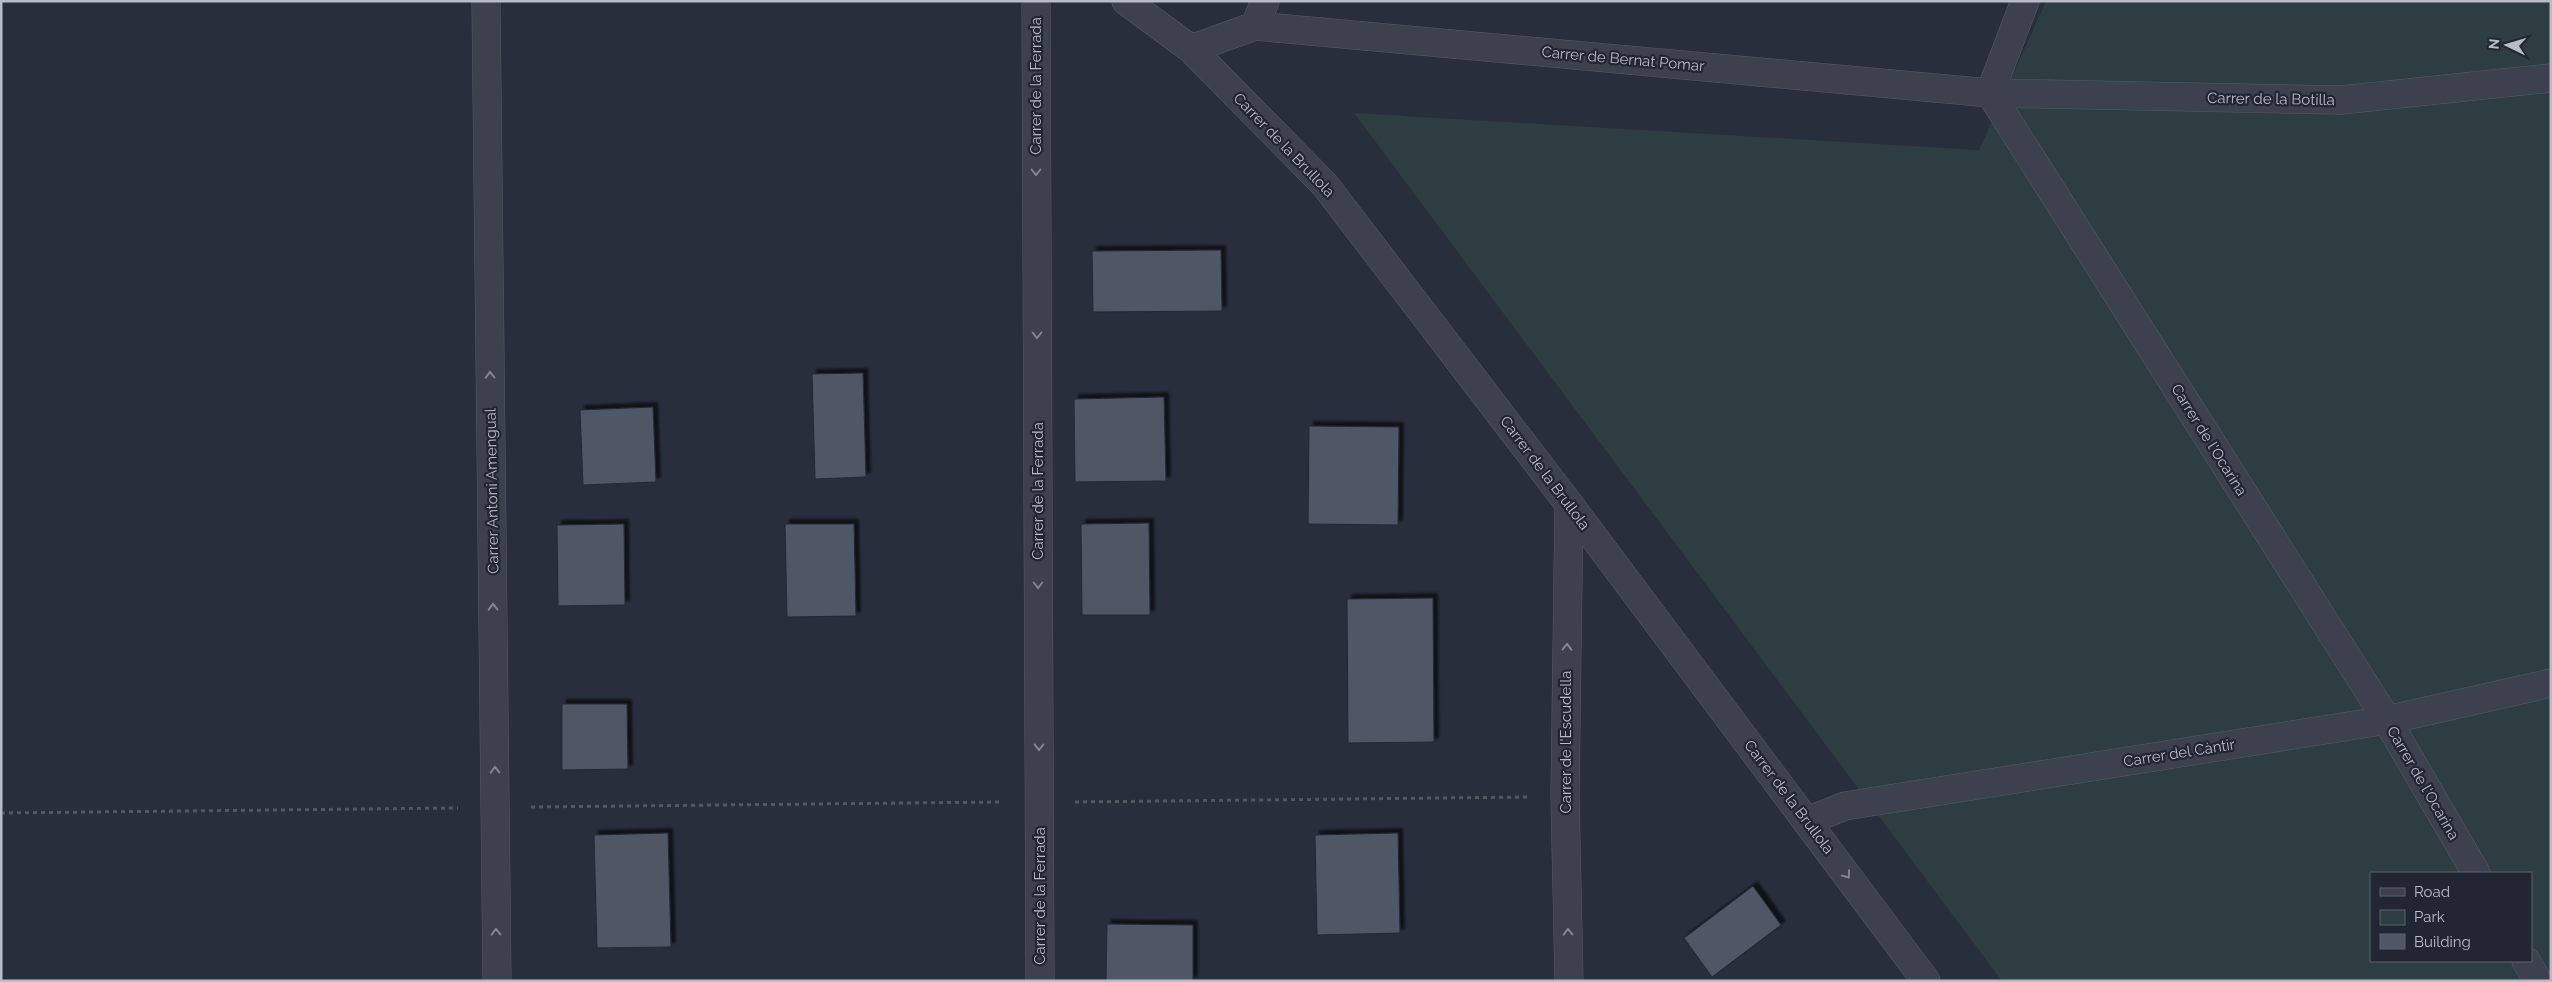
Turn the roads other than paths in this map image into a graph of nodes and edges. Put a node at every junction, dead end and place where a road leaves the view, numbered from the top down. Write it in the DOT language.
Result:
graph roads {
  1 [pos="486,1"];
  2 [pos="1036,1"];
  3 [pos="1126,1"];
  4 [pos="2026,1"];
  5 [pos="1260,14"];
  6 [pos="1191,49"];
  7 [pos="2551,78"];
  8 [pos="1990,93"];
  9 [pos="1569,504"];
  10 [pos="2551,683"];
  11 [pos="2386,720"];
  12 [pos="1807,822"];
  13 [pos="2475,872"];
  14 [pos="2527,962"];
  15 [pos="497,981"];
  16 [pos="1040,981"];
  17 [pos="1568,981"];
  18 [pos="1926,981"];
  19 [pos="2538,981"];
  15 -- 1 [label="street, Carrer Antoni Amengual, one-way"];
  2 -- 16 [label="street, Carrer de la Ferrada, one-way"];
  3 -- 6 [label="street, Carrer de la Brullola"];
  4 -- 8 [label="street"];
  5 -- 6 [label="street"];
  5 -- 8 [label="street, Carrer de Bernat Pomar"];
  6 -- 9 [label="street, Carrer de la Brullola"];
  7 -- 8 [label="street, Carrer de la Botilla"];
  8 -- 11 [label="street, Carrer de l'Ocarina"];
  9 -- 12 [label="street, Carrer de la Brullola"];
  17 -- 9 [label="street, Carrer de l'Escudella, one-way"];
  10 -- 11 [label="street, Carrer del Càntir"];
  11 -- 12 [label="street, Carrer del Càntir"];
  11 -- 13 [label="street, Carrer de l'Ocarina"];
  12 -- 18 [label="street, Carrer de la Brullola, one-way"];
  14 -- 19 [label="street"];
}
